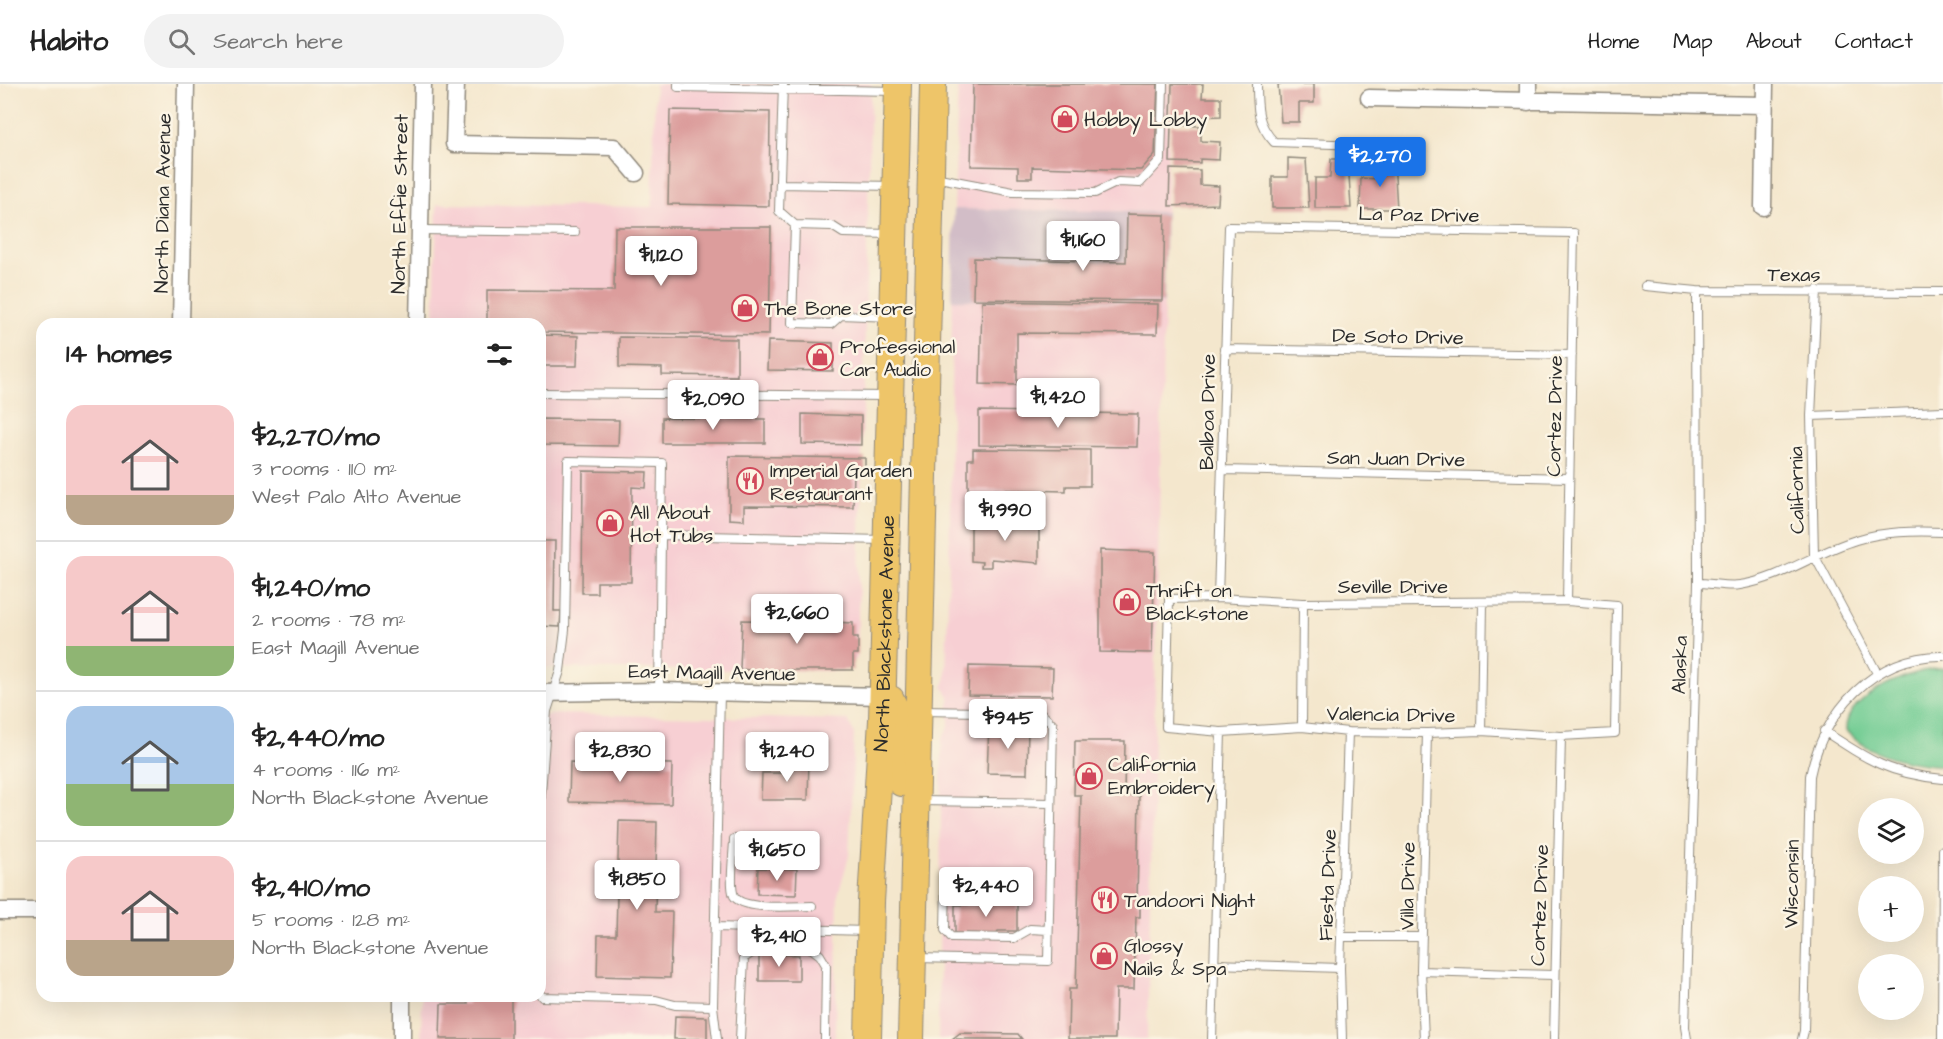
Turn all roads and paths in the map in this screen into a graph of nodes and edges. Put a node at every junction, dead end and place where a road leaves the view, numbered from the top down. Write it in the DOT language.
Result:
graph roads {
  1 [pos="186,84"];
  2 [pos="423,84"];
  3 [pos="456,84"];
  4 [pos="678,84"];
  5 [pos="933,84"];
  6 [pos="1163,84"];
  7 [pos="1257,84"];
  8 [pos="1528,84"];
  9 [pos="1765,84"];
  10 [pos="783,87"];
  11 [pos="898,88"];
  12 [pos="1369,98"];
  13 [pos="1528,102"];
  14 [pos="1764,105"];
  15 [pos="1391,146"];
  16 [pos="636,173"];
  17 [pos="931,176"];
  18 [pos="780,184"];
  19 [pos="895,186"];
  20 [pos="1763,207"];
  21 [pos="795,225"];
  22 [pos="1228,227"];
  23 [pos="420,230"];
  24 [pos="575,232"];
  25 [pos="1574,233"];
  26 [pos="894,234"];
  27 [pos="1645,285"];
  28 [pos="1817,290"];
  29 [pos="1697,291"];
  30 [pos="1943,291"];
  31 [pos="892,317"];
  32 [pos="181,318"];
  33 [pos="418,318"];
  34 [pos="1224,349"];
  35 [pos="1572,355"];
  36 [pos="546,393"];
  37 [pos="890,396"];
  38 [pos="1943,411"];
  39 [pos="1811,416"];
  40 [pos="1222,470"];
  41 [pos="1569,478"];
  42 [pos="1943,532"];
  43 [pos="661,535"];
  44 [pos="886,540"];
  45 [pos="1814,555"];
  46 [pos="1698,583"];
  47 [pos="1218,598"];
  48 [pos="1567,601"];
  49 [pos="1303,603"];
  50 [pos="1483,603"];
  51 [pos="1943,656"];
  52 [pos="1878,673"];
  53 [pos="547,692"];
  54 [pos="659,692"];
  55 [pos="720,693"];
  56 [pos="883,696"];
  57 [pos="919,711"];
  58 [pos="546,725"];
  59 [pos="1167,727"];
  60 [pos="1302,728"];
  61 [pos="1481,731"];
  62 [pos="1824,731"];
  63 [pos="1221,732"];
  64 [pos="1348,732"];
  65 [pos="1427,733"];
  66 [pos="1615,733"];
  67 [pos="1561,736"];
  68 [pos="1943,779"];
  69 [pos="917,801"];
  70 [pos="1051,803"];
  71 [pos="734,839"];
  72 [pos="1943,850"];
  73 [pos="946,881"];
  74 [pos="812,906"];
  75 [pos="1942,906"];
  76 [pos="0,910"];
  77 [pos="36,911"];
  78 [pos="715,927"];
  79 [pos="1048,930"];
  80 [pos="870,931"];
  81 [pos="1422,936"];
  82 [pos="1343,937"];
  83 [pos="914,958"];
  84 [pos="1214,964"];
  85 [pos="1340,968"];
  86 [pos="1421,971"];
  87 [pos="1553,975"];
  88 [pos="546,997"];
  89 [pos="402,1002"];
  90 [pos="713,1006"];
  91 [pos="402,1039"];
  92 [pos="717,1039"];
  93 [pos="740,1039"];
  94 [pos="825,1039"];
  95 [pos="868,1039"];
  96 [pos="911,1039"];
  97 [pos="1212,1039"];
  98 [pos="1342,1039"];
  99 [pos="1424,1039"];
  100 [pos="1554,1039"];
  101 [pos="1688,1039"];
  102 [pos="1802,1039"];
  103 [pos="1942,1039"];
  1 -- 32 [label="street, North Diana Avenue"];
  2 -- 23 [label="street, North Effie Street"];
  3 -- 16 [label="street"];
  4 -- 10 [label="lane"];
  5 -- 17 [label="main road, North Blackstone Avenue"];
  6 -- 17 [label="lane"];
  7 -- 15 [label="lane"];
  8 -- 13 [label="street"];
  9 -- 14 [label="street"];
  10 -- 11 [label="lane"];
  10 -- 18 [label="lane"];
  11 -- 19 [label="main road, North Blackstone Avenue"];
  12 -- 13 [label="street"];
  13 -- 14 [label="street"];
  14 -- 20 [label="street"];
  17 -- 57 [label="main road, North Blackstone Avenue"];
  18 -- 19 [label="lane"];
  18 -- 21 [label="lane"];
  19 -- 26 [label="main road, North Blackstone Avenue"];
  21 -- 26 [label="lane"];
  21 -- 31 [label="lane"];
  22 -- 25 [label="lane, La Paz Drive"];
  22 -- 34 [label="lane, Balboa Drive"];
  23 -- 24 [label="lane"];
  23 -- 33 [label="street, North Effie Street"];
  25 -- 35 [label="lane, Cortez Drive"];
  26 -- 31 [label="main road, North Blackstone Avenue"];
  27 -- 29 [label="lane, Texas"];
  28 -- 29 [label="lane, Texas"];
  28 -- 30 [label="lane, Texas"];
  28 -- 39 [label="lane, California"];
  29 -- 46 [label="lane, Alaska"];
  31 -- 37 [label="main road, North Blackstone Avenue"];
  34 -- 35 [label="lane, De Soto Drive"];
  34 -- 40 [label="lane, Balboa Drive"];
  35 -- 41 [label="lane, Cortez Drive"];
  36 -- 37 [label="lane"];
  37 -- 44 [label="main road, North Blackstone Avenue"];
  38 -- 39 [label="lane"];
  39 -- 45 [label="lane, California"];
  40 -- 41 [label="lane, San Juan Drive"];
  40 -- 47 [label="lane, Balboa Drive"];
  41 -- 48 [label="lane, Cortez Drive"];
  42 -- 45 [label="lane"];
  43 -- 44 [label="lane"];
  43 -- 53 [label="lane"];
  43 -- 54 [label="lane"];
  44 -- 56 [label="main road, North Blackstone Avenue"];
  44 -- 57 [label="main road"];
  45 -- 46 [label="lane"];
  45 -- 52 [label="lane, California"];
  46 -- 101 [label="lane, Alaska"];
  47 -- 49 [label="lane, Seville Drive"];
  47 -- 59 [label="lane, Seville Drive"];
  48 -- 50 [label="lane, Seville Drive"];
  48 -- 66 [label="lane, Seville Drive"];
  49 -- 50 [label="lane, Seville Drive"];
  49 -- 60 [label="lane"];
  50 -- 61 [label="lane"];
  51 -- 52 [label="lane"];
  52 -- 62 [label="lane, Wisconsin"];
  53 -- 54 [label="street, East Magill Avenue"];
  53 -- 58 [label="lane"];
  54 -- 55 [label="street, East Magill Avenue"];
  55 -- 56 [label="street, East Magill Avenue"];
  55 -- 78 [label="lane"];
  56 -- 69 [label="main road"];
  56 -- 80 [label="main road, North Blackstone Avenue"];
  57 -- 69 [label="main road, North Blackstone Avenue"];
  57 -- 70 [label="lane"];
  59 -- 63 [label="lane, Valencia Drive"];
  60 -- 63 [label="lane, Valencia Drive"];
  60 -- 64 [label="lane, Valencia Drive"];
  61 -- 65 [label="lane, Valencia Drive"];
  61 -- 67 [label="lane, Valencia Drive"];
  62 -- 68 [label="lane"];
  62 -- 102 [label="lane, Wisconsin"];
  63 -- 84 [label="lane"];
  64 -- 65 [label="lane, Valencia Drive"];
  64 -- 82 [label="lane, Fiesta Drive"];
  65 -- 81 [label="lane, Villa Drive"];
  66 -- 67 [label="lane, Valencia Drive"];
  67 -- 87 [label="lane, Cortez Drive"];
  69 -- 70 [label="lane"];
  69 -- 83 [label="main road, North Blackstone Avenue"];
  70 -- 79 [label="lane"];
  71 -- 74 [label="lane"];
  72 -- 75 [label="lane"];
  73 -- 79 [label="lane"];
  75 -- 103 [label="lane"];
  76 -- 77 [label="street"];
  78 -- 80 [label="lane"];
  78 -- 90 [label="lane"];
  79 -- 83 [label="lane"];
  80 -- 95 [label="main road, North Blackstone Avenue"];
  81 -- 82 [label="lane"];
  81 -- 86 [label="lane, Villa Drive"];
  82 -- 85 [label="lane, Fiesta Drive"];
  83 -- 96 [label="main road, North Blackstone Avenue"];
  84 -- 85 [label="lane"];
  84 -- 97 [label="lane"];
  85 -- 98 [label="lane, Fiesta Drive"];
  86 -- 87 [label="lane"];
  86 -- 99 [label="lane, Villa Drive"];
  87 -- 100 [label="lane, Cortez Drive"];
  88 -- 90 [label="lane"];
  89 -- 91 [label="street"];
  90 -- 92 [label="lane"];
  93 -- 94 [label="lane"];
}
